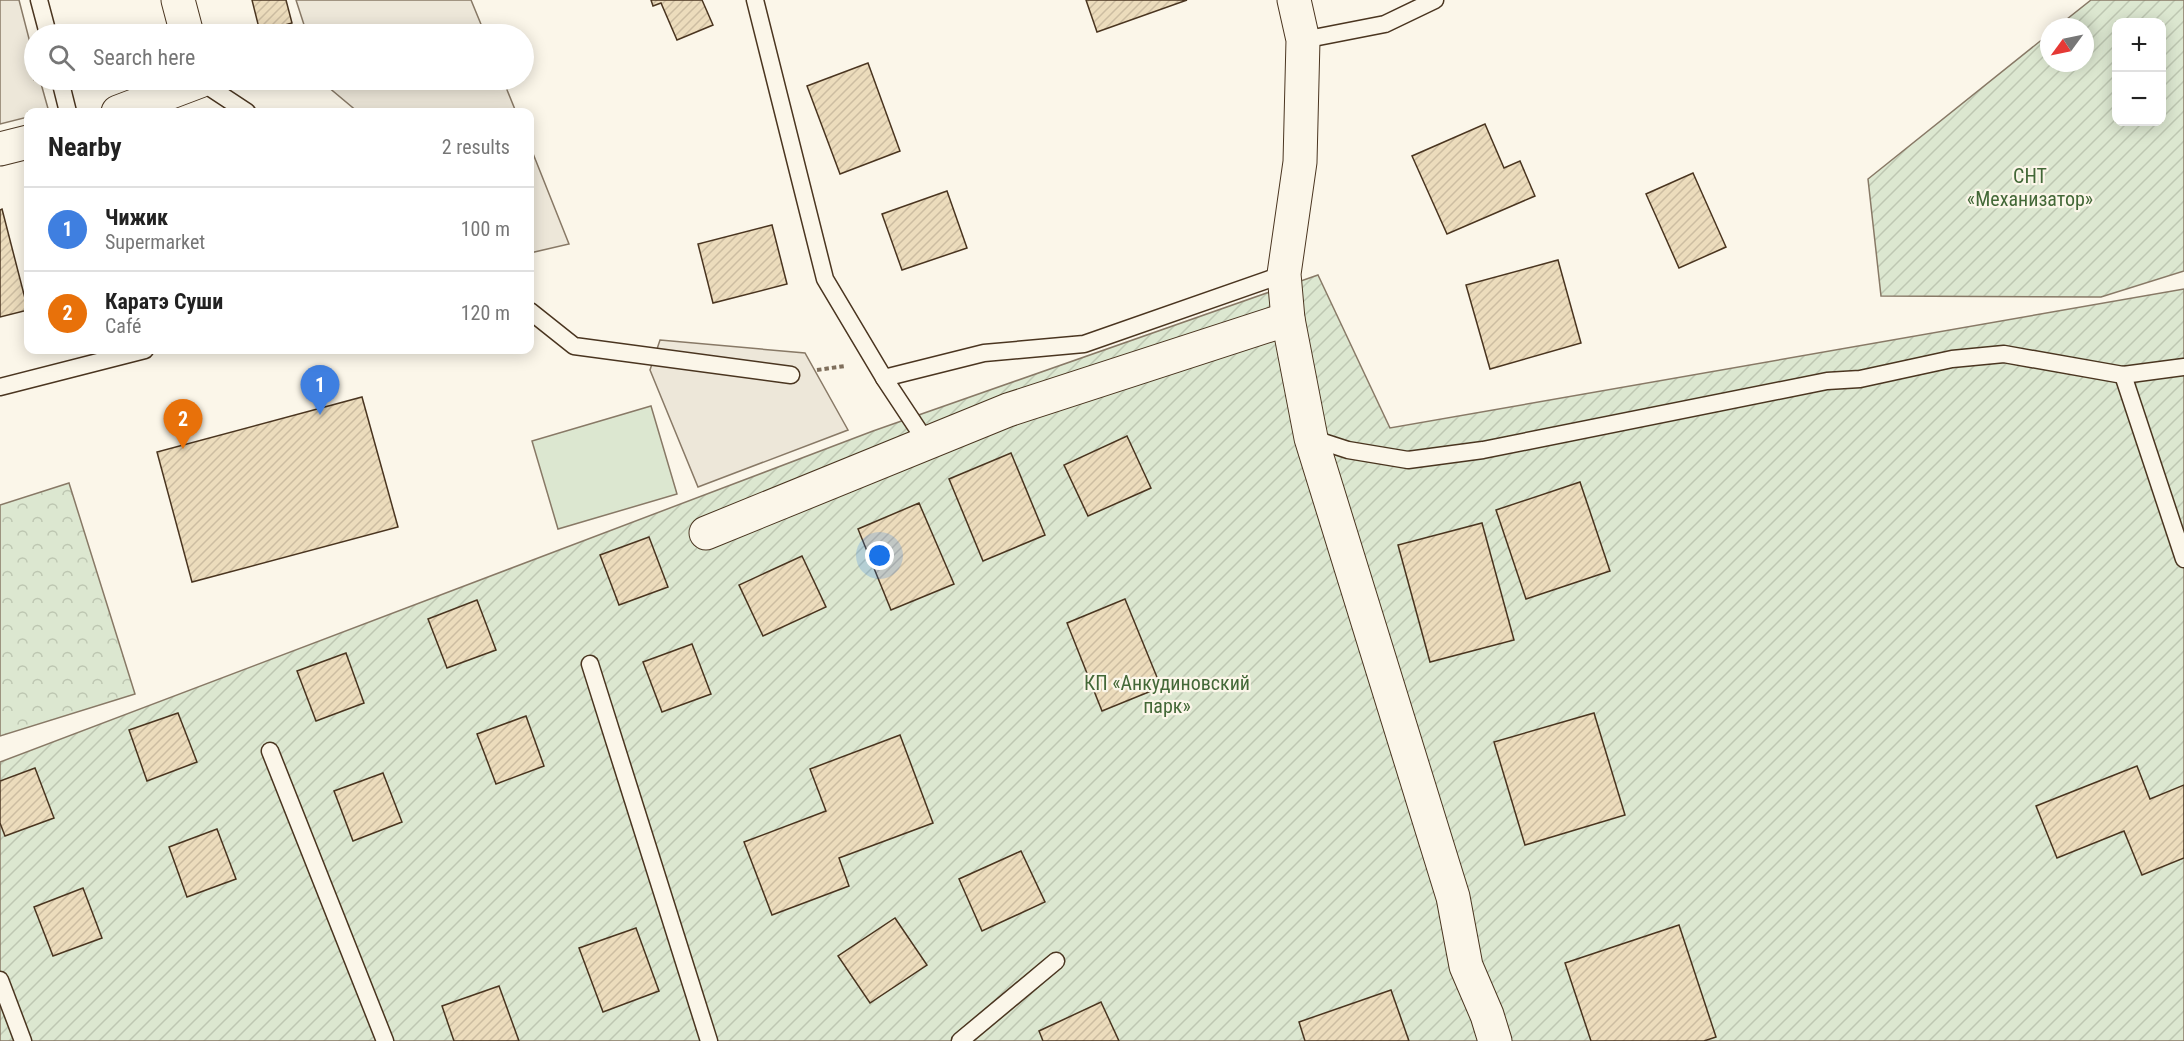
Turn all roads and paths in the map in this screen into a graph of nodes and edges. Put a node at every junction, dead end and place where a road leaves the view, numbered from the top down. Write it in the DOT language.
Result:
graph roads {
  1 [pos="39,0"];
  2 [pos="178,0"];
  3 [pos="755,0"];
  4 [pos="1294,0"];
  5 [pos="1435,0"];
  6 [pos="45,24"];
  7 [pos="184,24"];
  8 [pos="1304,40"];
  9 [pos="63,90"];
  10 [pos="174,90"];
  11 [pos="215,90"];
  12 [pos="68,108"];
  13 [pos="128,108"];
  14 [pos="241,108"];
  15 [pos="24,143"];
  16 [pos="0,149"];
  17 [pos="1284,274"];
  18 [pos="534,314"];
  19 [pos="1288,319"];
  20 [pos="110,354"];
  21 [pos="84,357"];
  22 [pos="872,361"];
  23 [pos="2184,367"];
  24 [pos="791,375"];
  25 [pos="2123,375"];
  26 [pos="884,378"];
  27 [pos="0,387"];
  28 [pos="1311,438"];
  29 [pos="927,443"];
  30 [pos="706,533"];
  31 [pos="2184,559"];
  32 [pos="590,664"];
  33 [pos="270,751"];
  34 [pos="1056,961"];
  35 [pos="0,980"];
  36 [pos="23,1041"];
  37 [pos="385,1041"];
  38 [pos="709,1041"];
  39 [pos="960,1041"];
  40 [pos="1495,1041"];
  1 -- 6 [label="lane"];
  2 -- 7 [label="street"];
  3 -- 22 [label="lane"];
  4 -- 8 [label="street"];
  5 -- 8 [label="lane"];
  8 -- 17 [label="street"];
  9 -- 12 [label="lane"];
  10 -- 13 [label="street"];
  11 -- 14 [label="lane"];
  15 -- 16 [label="street"];
  17 -- 19 [label="street"];
  17 -- 26 [label="lane"];
  18 -- 24 [label="lane"];
  19 -- 28 [label="street"];
  19 -- 29 [label="street"];
  20 -- 21 [label="lane"];
  21 -- 27 [label="lane"];
  22 -- 24 [label="path"];
  22 -- 26 [label="lane"];
  23 -- 25 [label="lane"];
  25 -- 28 [label="lane"];
  25 -- 31 [label="lane"];
  26 -- 29 [label="lane"];
  28 -- 40 [label="street"];
  29 -- 30 [label="street"];
  32 -- 38 [label="lane"];
  33 -- 37 [label="lane"];
  34 -- 39 [label="lane"];
  35 -- 36 [label="lane"];
}
